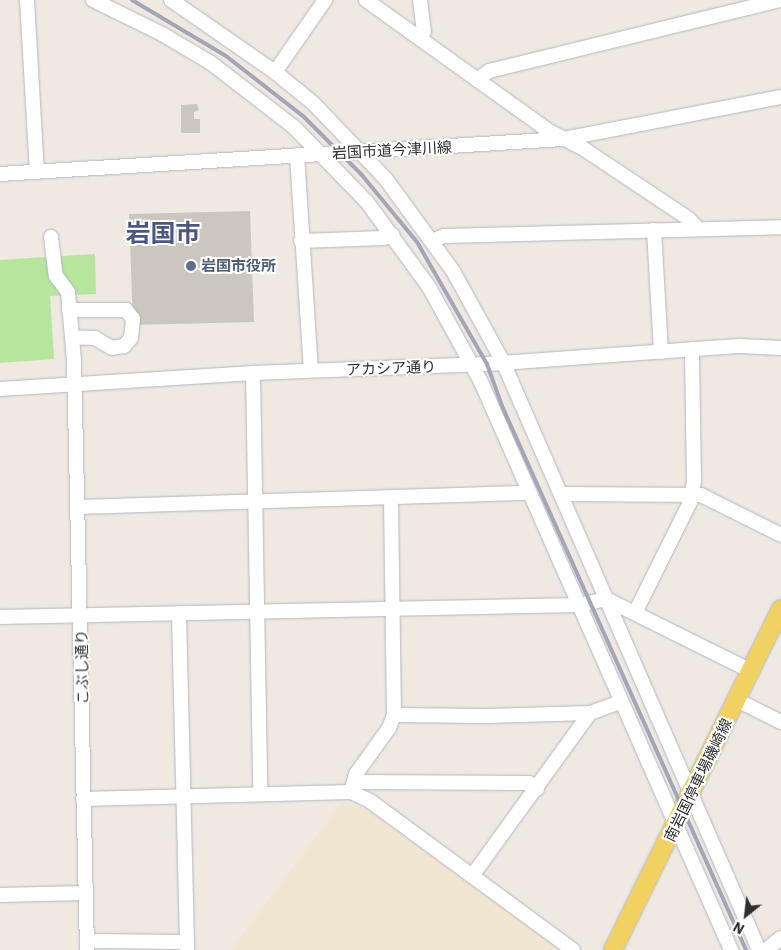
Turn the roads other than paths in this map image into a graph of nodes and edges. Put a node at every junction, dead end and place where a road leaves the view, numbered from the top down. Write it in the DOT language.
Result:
graph roads {
  1 [pos="27,0"];
  2 [pos="93,0"];
  3 [pos="170,0"];
  4 [pos="325,0"];
  5 [pos="366,0"];
  6 [pos="420,0"];
  7 [pos="780,0"];
  8 [pos="765,2"];
  9 [pos="421,39"];
  10 [pos="275,72"];
  11 [pos="477,80"];
  12 [pos="781,97"];
  13 [pos="563,139"];
  14 [pos="362,152"];
  15 [pos="324,154"];
  16 [pos="297,155"];
  17 [pos="37,172"];
  18 [pos="0,174"];
  19 [pos="781,227"];
  20 [pos="654,230"];
  21 [pos="698,230"];
  22 [pos="392,235"];
  23 [pos="50,237"];
  24 [pos="434,240"];
  25 [pos="301,241"];
  26 [pos="69,307"];
  27 [pos="72,337"];
  28 [pos="781,348"];
  29 [pos="692,349"];
  30 [pos="661,352"];
  31 [pos="502,362"];
  32 [pos="472,365"];
  33 [pos="311,370"];
  34 [pos="253,373"];
  35 [pos="74,384"];
  36 [pos="0,389"];
  37 [pos="530,493"];
  38 [pos="691,493"];
  39 [pos="561,494"];
  40 [pos="391,500"];
  41 [pos="256,502"];
  42 [pos="78,507"];
  43 [pos="781,535"];
  44 [pos="606,599"];
  45 [pos="580,605"];
  46 [pos="391,609"];
  47 [pos="781,609"];
  48 [pos="256,612"];
  49 [pos="635,613"];
  50 [pos="179,615"];
  51 [pos="0,616"];
  52 [pos="81,616"];
  53 [pos="751,672"];
  54 [pos="737,700"];
  55 [pos="621,702"];
  56 [pos="590,713"];
  57 [pos="394,715"];
  58 [pos="781,722"];
  59 [pos="353,787"];
  60 [pos="537,789"];
  61 [pos="692,793"];
  62 [pos="260,794"];
  63 [pos="182,797"];
  64 [pos="83,799"];
  65 [pos="676,824"];
  66 [pos="472,876"];
  67 [pos="85,893"];
  68 [pos="0,894"];
  69 [pos="781,938"];
  70 [pos="87,945"];
  71 [pos="187,946"];
  72 [pos="573,950"];
  73 [pos="613,950"];
  74 [pos="731,950"];
  75 [pos="759,950"];
  76 [pos="766,950"];
  1 -- 17 [label="street"];
  2 -- 15 [label="street"];
  3 -- 10 [label="street"];
  4 -- 10 [label="street"];
  5 -- 9 [label="street"];
  6 -- 9 [label="street"];
  7 -- 8 [label="street"];
  8 -- 11 [label="street"];
  9 -- 11 [label="street"];
  10 -- 14 [label="street"];
  11 -- 13 [label="street"];
  12 -- 13 [label="street, 岩国市道今津川線"];
  13 -- 14 [label="street, 岩国市道今津川線"];
  13 -- 21 [label="street"];
  14 -- 15 [label="street, 岩国市道今津川線"];
  14 -- 24 [label="street"];
  15 -- 16 [label="street, 岩国市道今津川線"];
  15 -- 22 [label="street"];
  16 -- 17 [label="street, 岩国市道今津川線"];
  16 -- 25 [label="street"];
  17 -- 18 [label="street, 岩国市道今津川線"];
  19 -- 21 [label="street"];
  20 -- 21 [label="street"];
  20 -- 24 [label="street"];
  20 -- 30 [label="street"];
  22 -- 25 [label="street"];
  22 -- 32 [label="street"];
  23 -- 26 [label="street, こぶし通り"];
  24 -- 31 [label="street"];
  25 -- 33 [label="street"];
  26 -- 27 [label="street, こぶし通り"];
  26 -- 27 [label="street"];
  27 -- 35 [label="street, こぶし通り"];
  28 -- 29 [label="street, アカシア通り"];
  29 -- 30 [label="street, アカシア通り"];
  29 -- 38 [label="street"];
  30 -- 31 [label="street, アカシア通り"];
  31 -- 32 [label="street, アカシア通り"];
  31 -- 39 [label="street"];
  32 -- 33 [label="street, アカシア通り"];
  32 -- 37 [label="street"];
  33 -- 34 [label="street, アカシア通り"];
  34 -- 35 [label="street, アカシア通り"];
  34 -- 41 [label="street"];
  35 -- 36 [label="street, アカシア通り"];
  35 -- 42 [label="street, こぶし通り"];
  37 -- 40 [label="street"];
  37 -- 45 [label="street"];
  38 -- 39 [label="street"];
  38 -- 43 [label="street"];
  38 -- 49 [label="street"];
  39 -- 44 [label="street"];
  40 -- 41 [label="street"];
  40 -- 46 [label="street"];
  41 -- 42 [label="street"];
  41 -- 48 [label="street"];
  42 -- 52 [label="street, こぶし通り"];
  44 -- 45 [label="street"];
  44 -- 49 [label="street"];
  44 -- 61 [label="street"];
  45 -- 46 [label="street"];
  45 -- 55 [label="street"];
  46 -- 48 [label="street"];
  46 -- 57 [label="street"];
  47 -- 53 [label="main road, 南岩国停車場磯崎線"];
  48 -- 50 [label="street"];
  48 -- 62 [label="street"];
  49 -- 53 [label="street"];
  50 -- 52 [label="street"];
  50 -- 63 [label="street"];
  51 -- 52 [label="street"];
  52 -- 64 [label="street, こぶし通り"];
  53 -- 54 [label="main road, 南岩国停車場磯崎線"];
  54 -- 58 [label="street"];
  54 -- 61 [label="main road, 南岩国停車場磯崎線"];
  55 -- 56 [label="street"];
  55 -- 65 [label="street"];
  56 -- 57 [label="street"];
  56 -- 60 [label="street"];
  57 -- 59 [label="street"];
  59 -- 60 [label="street"];
  59 -- 62 [label="street"];
  59 -- 66 [label="street"];
  60 -- 66 [label="street"];
  61 -- 65 [label="main road, 南岩国停車場磯崎線"];
  61 -- 75 [label="street"];
  62 -- 63 [label="street"];
  63 -- 64 [label="street"];
  63 -- 71 [label="street"];
  64 -- 67 [label="street, こぶし通り"];
  65 -- 73 [label="main road, 南岩国停車場磯崎線"];
  65 -- 74 [label="street"];
  66 -- 72 [label="street"];
  67 -- 68 [label="street"];
  67 -- 70 [label="street, こぶし通り"];
  69 -- 76 [label="street"];
  70 -- 71 [label="street"];
}
